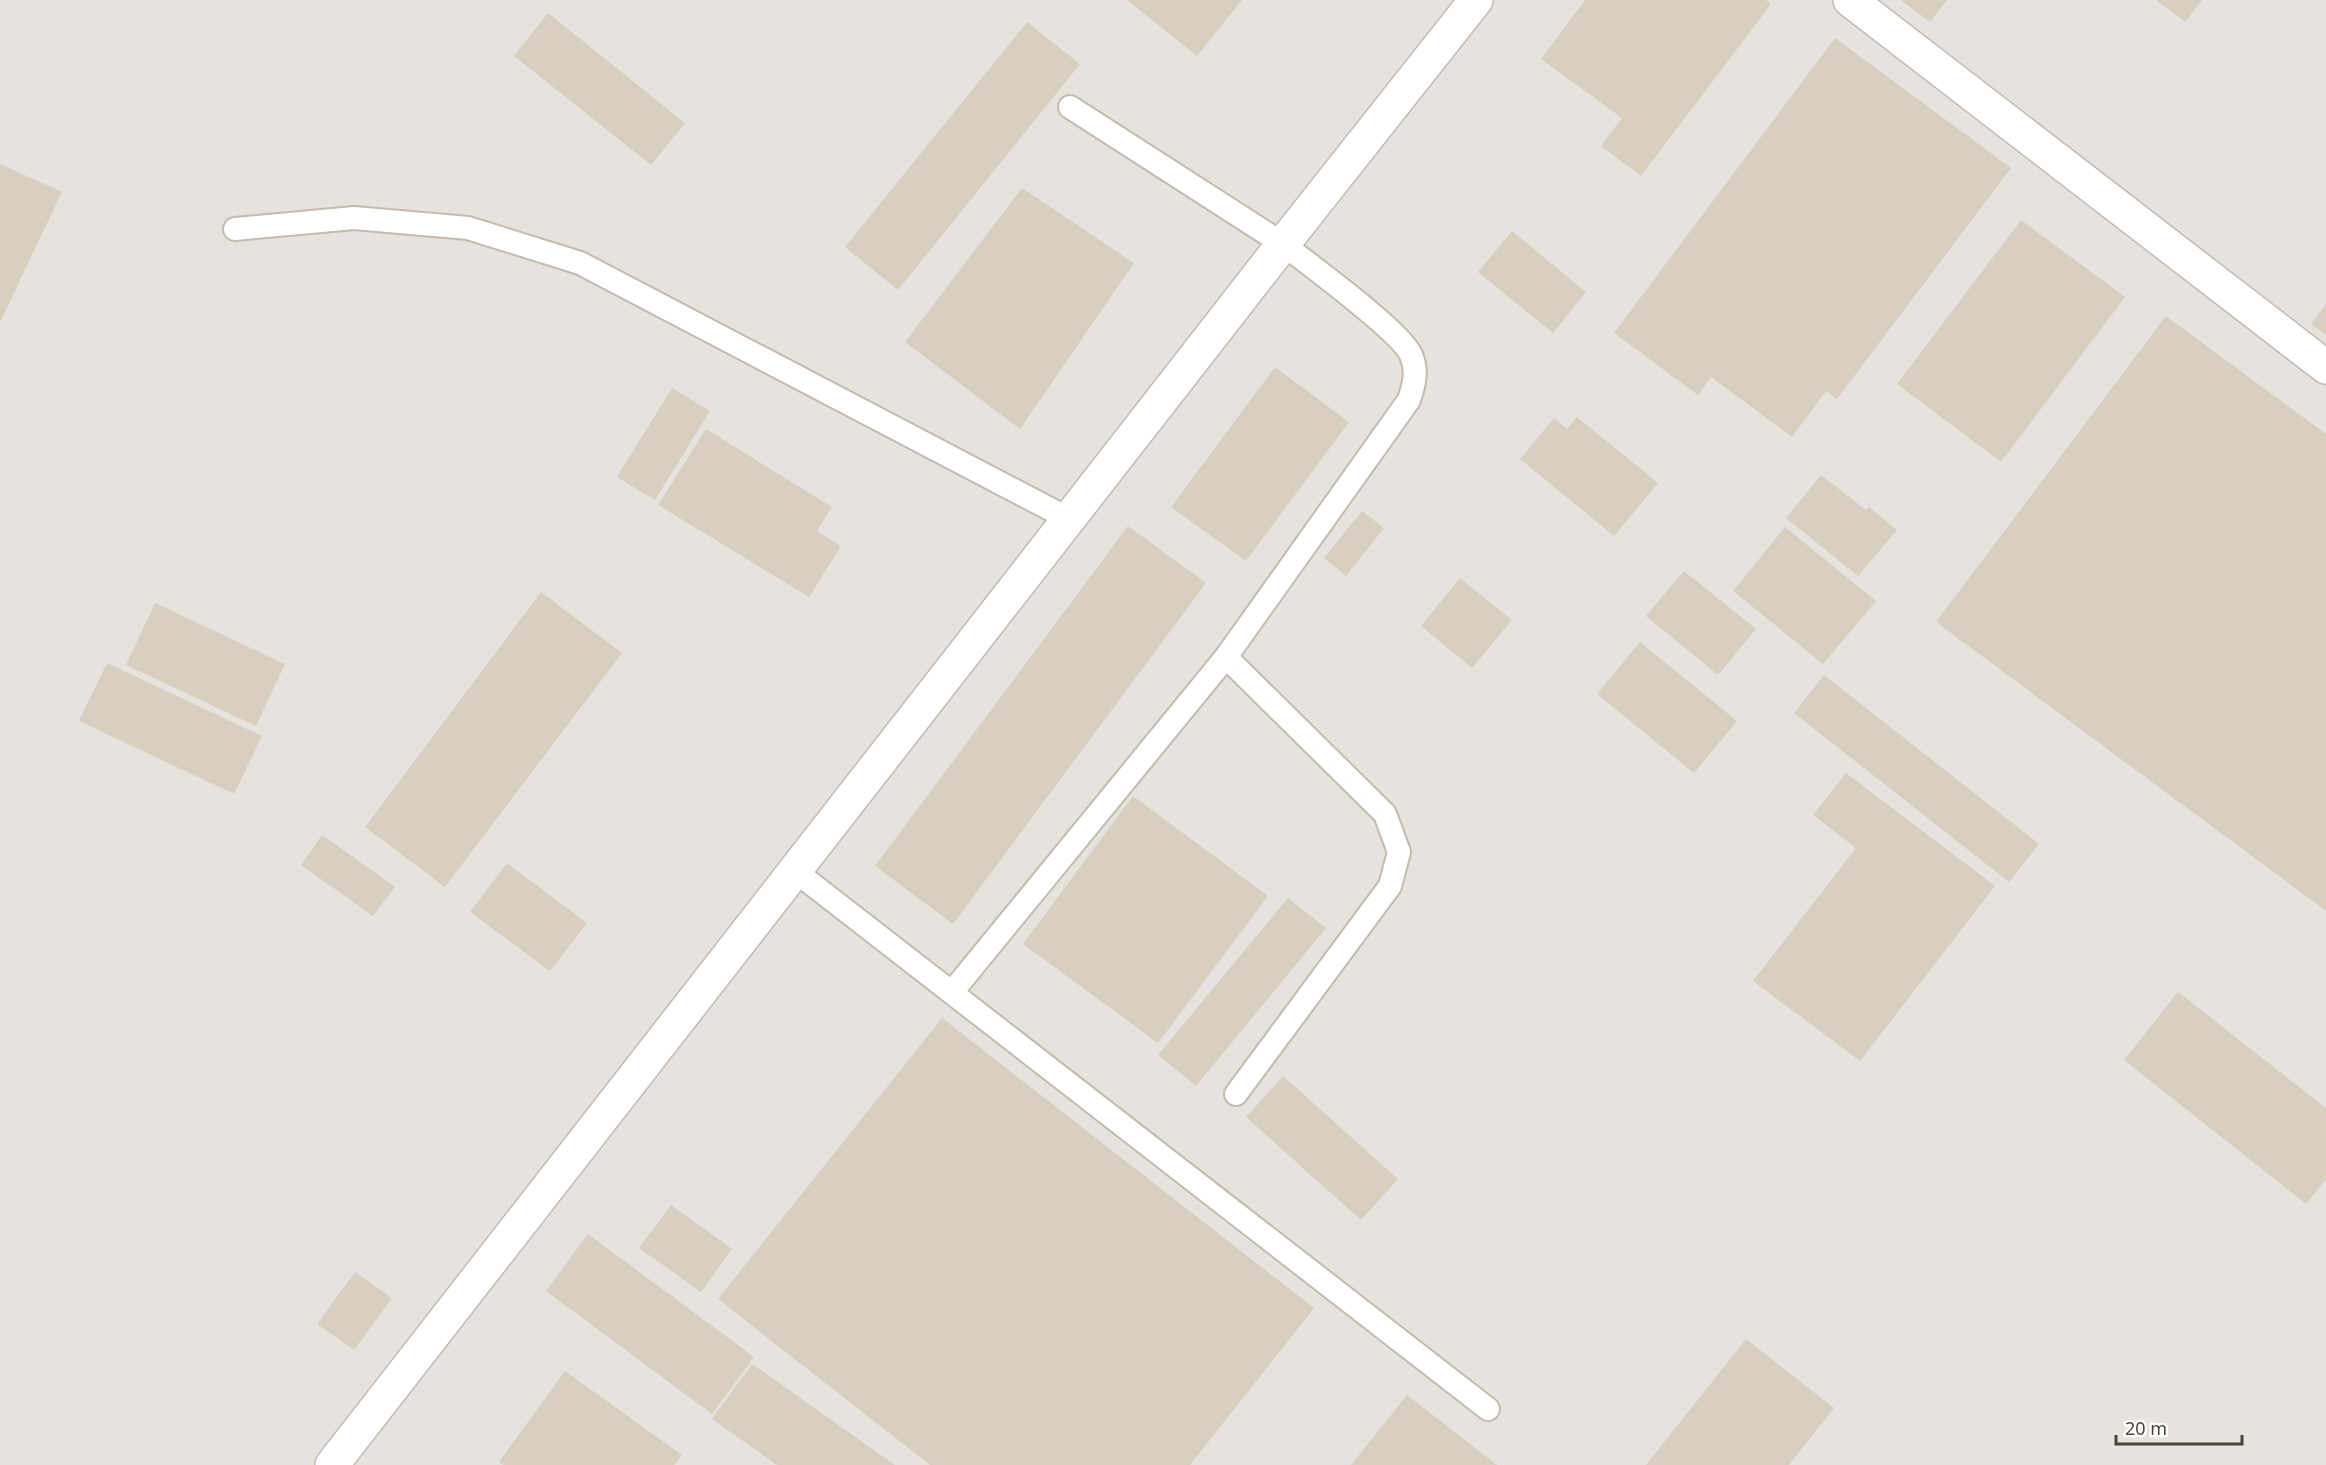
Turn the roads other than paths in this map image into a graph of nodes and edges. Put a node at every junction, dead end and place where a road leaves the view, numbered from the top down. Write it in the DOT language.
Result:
graph roads {
  1 [pos="1476,0"];
  2 [pos="1850,0"];
  3 [pos="1070,107"];
  4 [pos="235,229"];
  5 [pos="1282,244"];
  6 [pos="2326,367"];
  7 [pos="1069,519"];
  8 [pos="1226,657"];
  9 [pos="795,871"];
  10 [pos="952,993"];
  11 [pos="1236,1094"];
  12 [pos="1488,1409"];
  13 [pos="332,1465"];
  1 -- 5 [label="street"];
  2 -- 6 [label="street"];
  3 -- 5 [label="lane"];
  4 -- 7 [label="lane"];
  5 -- 7 [label="street"];
  5 -- 8 [label="lane"];
  7 -- 9 [label="street"];
  8 -- 10 [label="lane"];
  8 -- 11 [label="lane"];
  9 -- 10 [label="lane"];
  9 -- 13 [label="street"];
  10 -- 12 [label="lane"];
}
